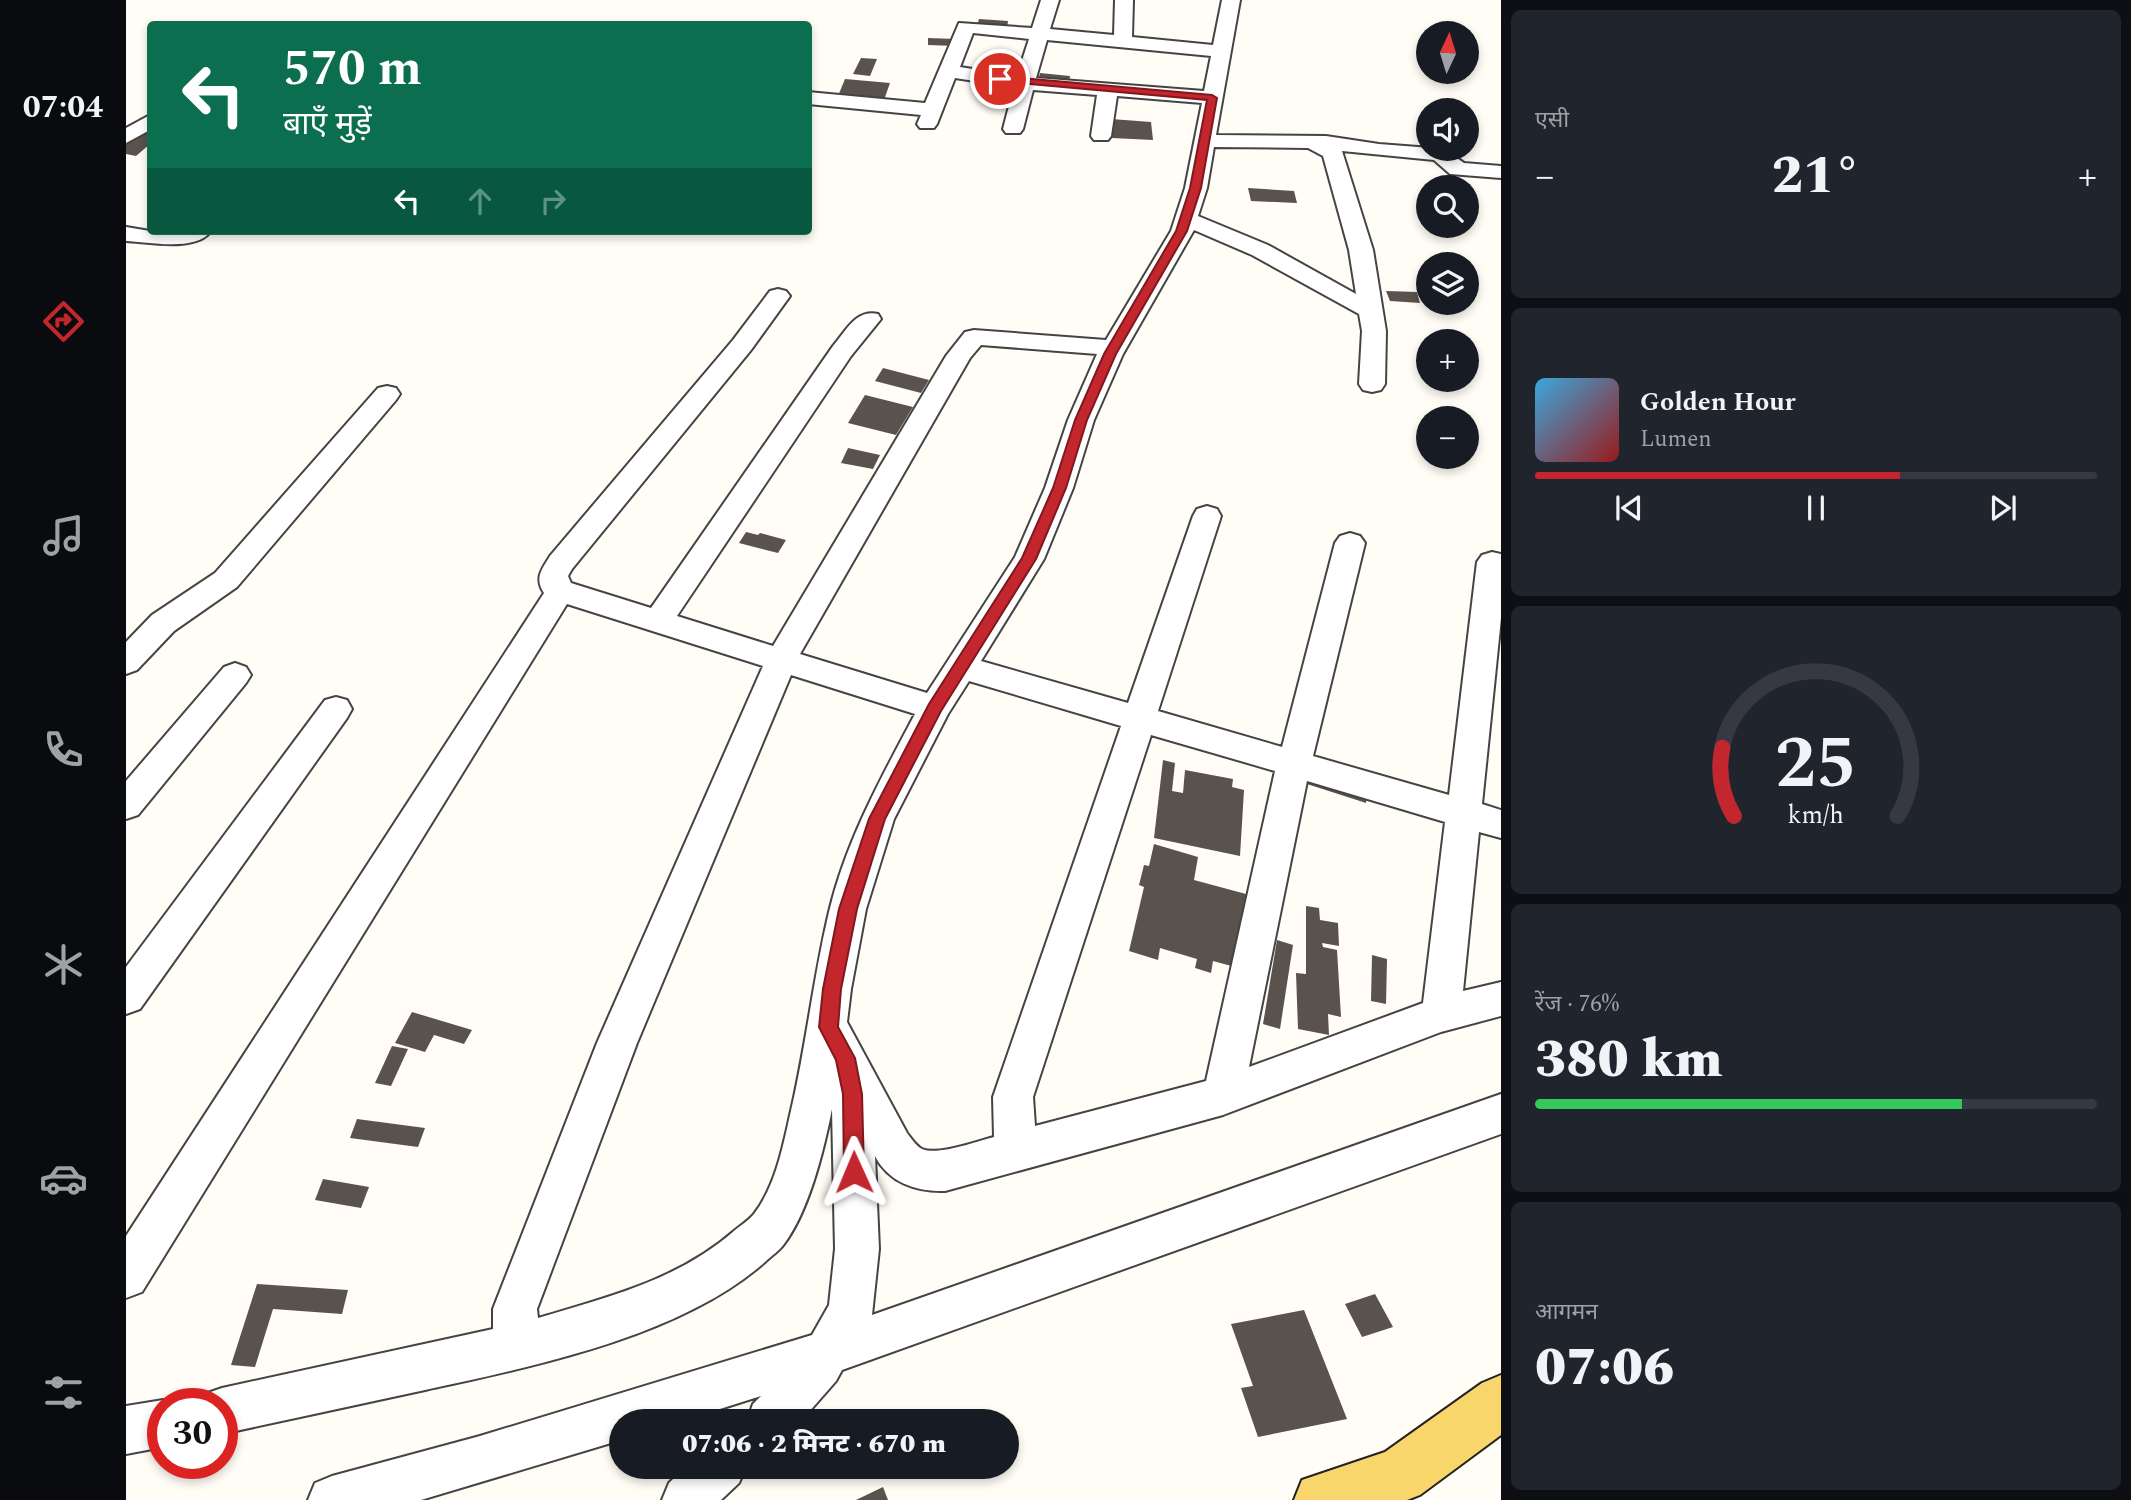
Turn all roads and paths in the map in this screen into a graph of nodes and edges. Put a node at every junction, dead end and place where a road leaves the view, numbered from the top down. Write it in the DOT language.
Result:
graph roads {
  1 [pos="1050,0"];
  2 [pos="1124,0"];
  3 [pos="1231,0"];
  4 [pos="1040,34"];
  5 [pos="1124,42"];
  6 [pos="1221,51"];
  7 [pos="948,71"];
  8 [pos="1025,83"];
  9 [pos="1108,90"];
  10 [pos="1212,98"];
  11 [pos="812,99"];
  12 [pos="147,123"];
  13 [pos="1013,129"];
  14 [pos="1101,136"];
  15 [pos="126,137"];
  16 [pos="1204,141"];
  17 [pos="1308,141"];
  18 [pos="1501,172"];
  19 [pos="1186,219"];
  20 [pos="126,234"];
  21 [pos="189,235"];
  22 [pos="778,296"];
  23 [pos="1370,310"];
  24 [pos="869,319"];
  25 [pos="1113,348"];
  26 [pos="1372,384"];
  27 [pos="387,394"];
  28 [pos="1207,516"];
  29 [pos="1350,543"];
  30 [pos="1492,562"];
  31 [pos="560,591"];
  32 [pos="658,621"];
  33 [pos="781,660"];
  34 [pos="126,662"];
  35 [pos="960,666"];
  36 [pos="235,675"];
  37 [pos="934,708"];
  38 [pos="336,709"];
  39 [pos="1141,718"];
  40 [pos="1294,763"];
  41 [pos="126,804"];
  42 [pos="1463,813"];
  43 [pos="1501,824"];
  44 [pos="126,997"];
  45 [pos="1501,999"];
  46 [pos="1441,1014"];
  47 [pos="837,1043"];
  48 [pos="1223,1096"];
  49 [pos="1501,1114"];
  50 [pos="1015,1151"];
  51 [pos="126,1276"];
  52 [pos="516,1347"];
  53 [pos="827,1353"];
  54 [pos="1501,1402"];
  55 [pos="238,1408"];
  56 [pos="781,1409"];
  57 [pos="147,1426"];
  58 [pos="126,1430"];
  59 [pos="708,1479"];
  60 [pos="1411,1487"];
  61 [pos="332,1500"];
  62 [pos="686,1500"];
  63 [pos="1322,1500"];
  1 -- 4 [label="street"];
  2 -- 5 [label="street"];
  3 -- 6 [label="street"];
  4 -- 5 [label="street"];
  4 -- 7 [label="street"];
  4 -- 8 [label="street"];
  5 -- 6 [label="street"];
  6 -- 10 [label="street"];
  7 -- 8 [label="street"];
  7 -- 11 [label="street"];
  8 -- 9 [label="street"];
  8 -- 13 [label="street"];
  9 -- 10 [label="street"];
  9 -- 14 [label="street"];
  10 -- 16 [label="street"];
  12 -- 15 [label="street"];
  16 -- 17 [label="street"];
  16 -- 19 [label="street"];
  17 -- 18 [label="street"];
  17 -- 23 [label="street"];
  19 -- 23 [label="street"];
  19 -- 25 [label="street"];
  20 -- 21 [label="street"];
  22 -- 31 [label="street"];
  23 -- 26 [label="street"];
  24 -- 32 [label="street"];
  25 -- 33 [label="street"];
  25 -- 35 [label="street"];
  27 -- 34 [label="street"];
  28 -- 39 [label="street"];
  29 -- 40 [label="street"];
  30 -- 42 [label="street"];
  31 -- 32 [label="street"];
  31 -- 51 [label="street"];
  32 -- 33 [label="street"];
  33 -- 37 [label="street"];
  33 -- 52 [label="street"];
  35 -- 37 [label="street"];
  35 -- 39 [label="street"];
  36 -- 41 [label="street"];
  37 -- 47 [label="street"];
  38 -- 44 [label="street"];
  39 -- 40 [label="street"];
  39 -- 50 [label="street"];
  40 -- 42 [label="street"];
  40 -- 48 [label="street"];
  42 -- 43 [label="street"];
  42 -- 46 [label="street"];
  45 -- 46 [label="street"];
  46 -- 48 [label="street"];
  47 -- 50 [label="street"];
  47 -- 52 [label="street"];
  47 -- 53 [label="street"];
  48 -- 50 [label="street"];
  49 -- 53 [label="street"];
  52 -- 55 [label="street"];
  53 -- 56 [label="street"];
  53 -- 61 [label="street"];
  54 -- 60 [label="main road"];
  57 -- 58 [label="street"];
  59 -- 62 [label="street"];
  60 -- 63 [label="main road"];
}
